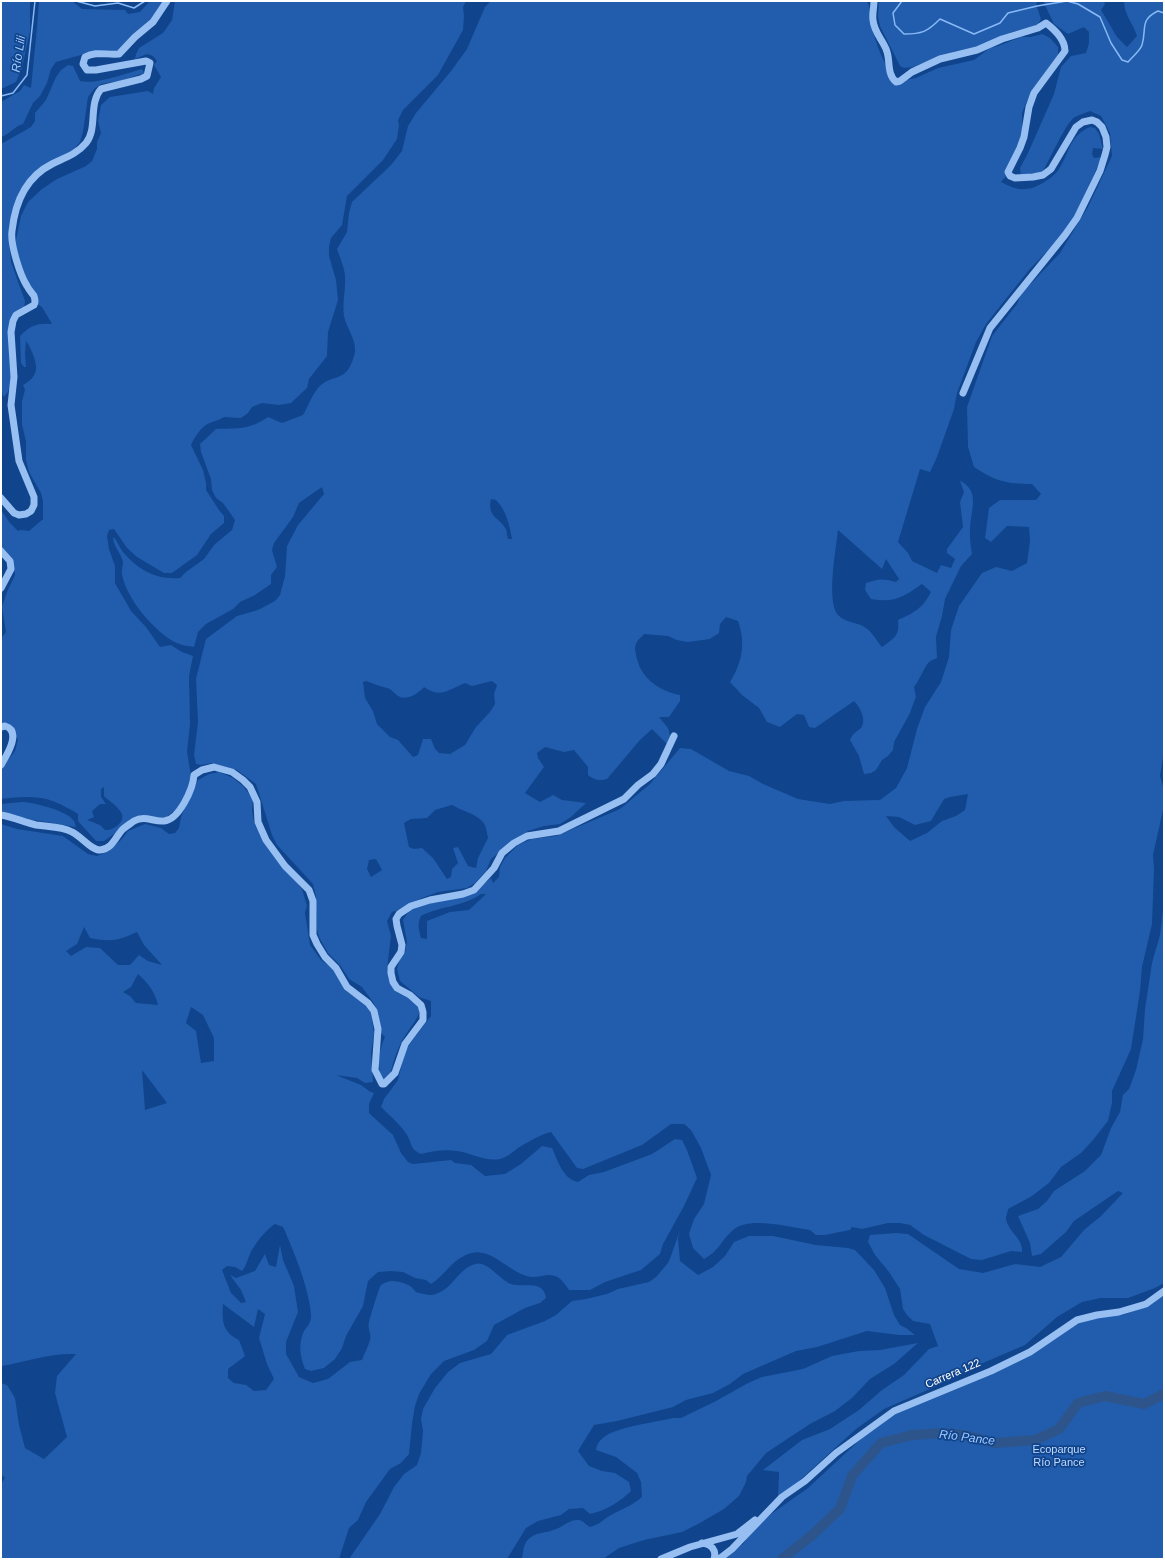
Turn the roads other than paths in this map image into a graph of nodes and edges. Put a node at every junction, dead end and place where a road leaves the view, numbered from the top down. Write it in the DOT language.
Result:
graph roads {
  1 [pos="167,1"];
  2 [pos="874,1"];
  3 [pos="963,392"];
  4 [pos="1,498"];
  5 [pos="1,551"];
  6 [pos="1,588"];
  7 [pos="1,727"];
  8 [pos="674,736"];
  9 [pos="1,765"];
  10 [pos="1,815"];
  11 [pos="1164,1291"];
  12 [pos="768,1511"];
  13 [pos="702,1544"];
  14 [pos="661,1559"];
  15 [pos="714,1559"];
  16 [pos="719,1559"];
  1 -- 4 [label="street"];
  2 -- 3 [label="street"];
  5 -- 6 [label="street"];
  7 -- 9 [label="street"];
  8 -- 10 [label="street"];
  11 -- 12 [label="street, Carrera 122"];
  12 -- 13 [label="street, Carrera 122"];
  12 -- 16 [label="street, Carrera 122"];
  13 -- 14 [label="street, Carrera 122"];
  13 -- 15 [label="street"];
}
